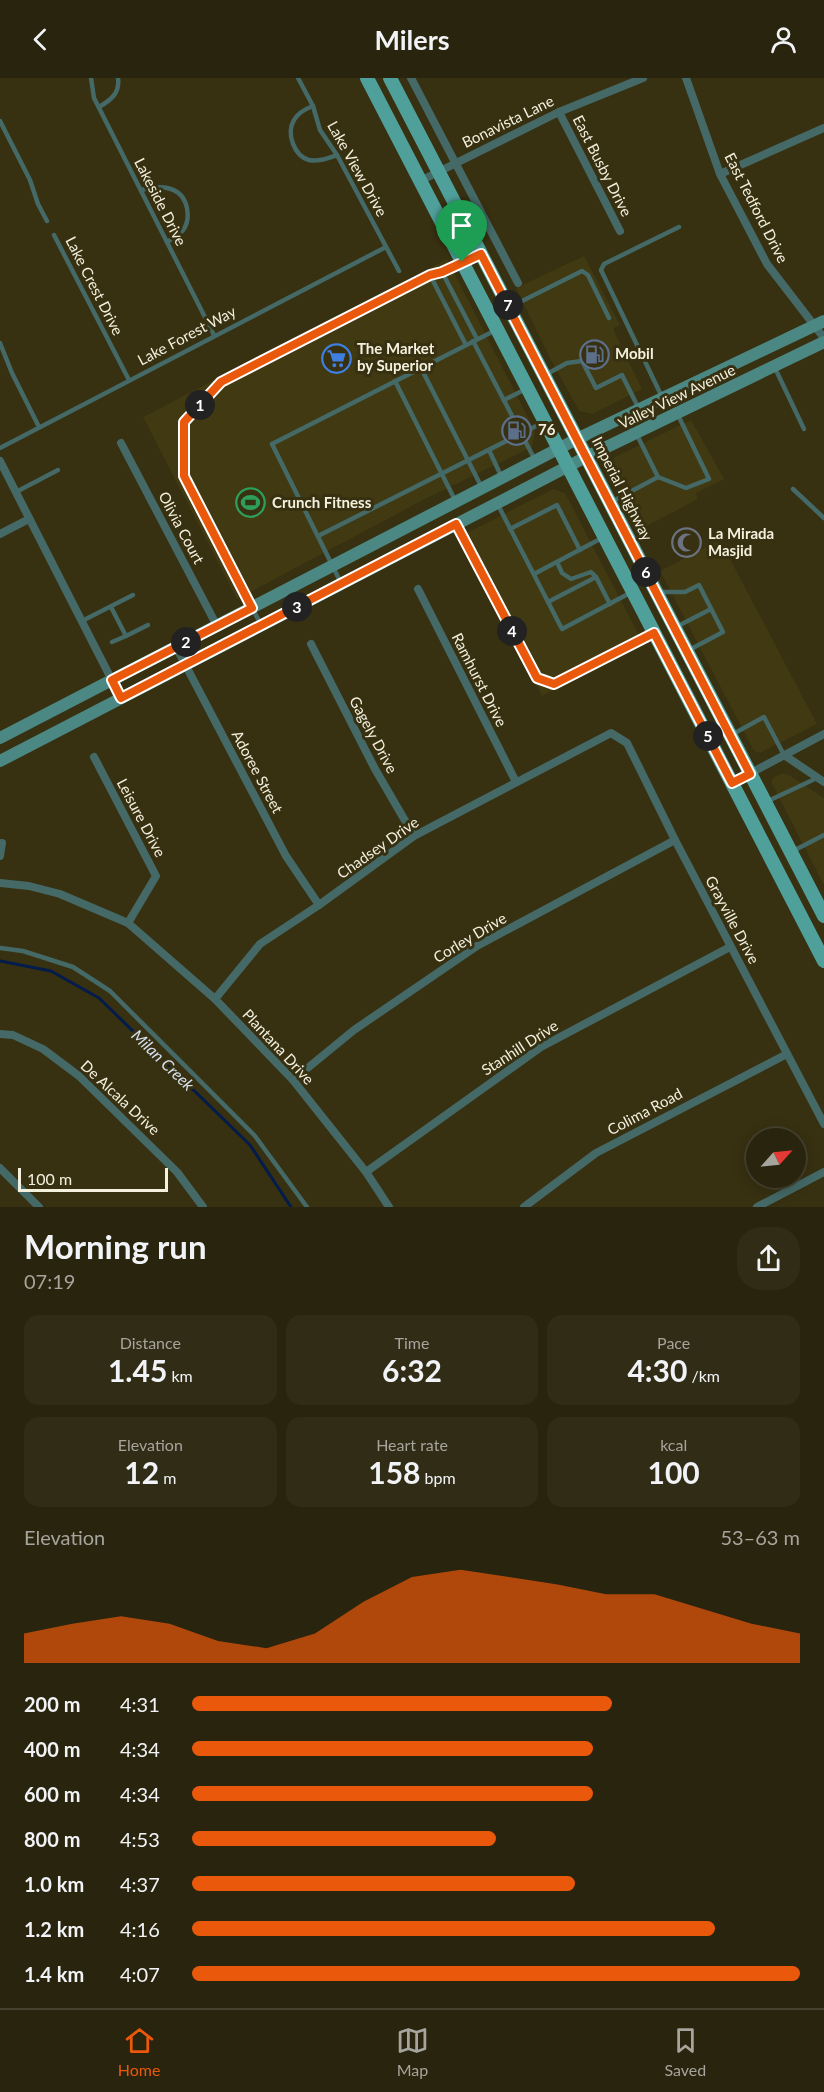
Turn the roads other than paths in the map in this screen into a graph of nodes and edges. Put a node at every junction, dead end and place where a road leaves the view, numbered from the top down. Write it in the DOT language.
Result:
graph roads {
  1 [pos="91,78"];
  2 [pos="118,78"];
  3 [pos="298,78"];
  4 [pos="367,78"];
  5 [pos="390,78"];
  6 [pos="411,78"];
  7 [pos="643,78"];
  8 [pos="686,78"];
  9 [pos="313,105"];
  10 [pos="99,106"];
  11 [pos="559,112"];
  12 [pos="0,121"];
  13 [pos="824,128"];
  14 [pos="337,155"];
  15 [pos="455,163"];
  16 [pos="439,171"];
  17 [pos="720,174"];
  18 [pos="420,181"];
  19 [pos="141,190"];
  20 [pos="47,221"];
  21 [pos="679,227"];
  22 [pos="620,231"];
  23 [pos="54,235"];
  24 [pos="167,242"];
  25 [pos="386,247"];
  26 [pos="481,254"];
  27 [pos="462,262"];
  28 [pos="399,271"];
  29 [pos="442,272"];
  30 [pos="430,275"];
  31 [pos="518,283"];
  32 [pos="509,308"];
  33 [pos="609,318"];
  34 [pos="819,323"];
  35 [pos="497,330"];
  36 [pos="214,335"];
  37 [pos="475,340"];
  38 [pos="824,340"];
  39 [pos="0,343"];
  40 [pos="466,345"];
  41 [pos="774,366"];
  42 [pos="421,368"];
  43 [pos="544,375"];
  44 [pos="129,380"];
  45 [pos="395,381"];
  46 [pos="527,388"];
  47 [pos="663,398"];
  48 [pos="504,400"];
  49 [pos="639,409"];
  50 [pos="677,413"];
  51 [pos="544,422"];
  52 [pos="39,427"];
  53 [pos="804,429"];
  54 [pos="636,433"];
  55 [pos="522,434"];
  56 [pos="577,439"];
  57 [pos="121,443"];
  58 [pos="0,448"];
  59 [pos="558,449"];
  60 [pos="489,450"];
  61 [pos="586,457"];
  62 [pos="535,460"];
  63 [pos="0,461"];
  64 [pos="468,461"];
  65 [pos="568,466"];
  66 [pos="58,470"];
  67 [pos="442,474"];
  68 [pos="658,477"];
  69 [pos="502,478"];
  70 [pos="482,488"];
  71 [pos="793,489"];
  72 [pos="16,492"];
  73 [pos="456,502"];
  74 [pos="610,502"];
  75 [pos="496,503"];
  76 [pos="824,518"];
  77 [pos="29,519"];
  78 [pos="456,524"];
  79 [pos="510,529"];
  80 [pos="0,534"];
  81 [pos="318,536"];
  82 [pos="604,537"];
  83 [pos="580,550"];
  84 [pos="557,562"];
  85 [pos="333,566"];
  86 [pos="534,574"];
  87 [pos="596,577"];
  88 [pos="342,584"];
  89 [pos="418,590"];
  90 [pos="633,592"];
  91 [pos="657,592"];
  92 [pos="133,595"];
  93 [pos="548,602"];
  94 [pos="610,604"];
  95 [pos="111,607"];
  96 [pos="252,608"];
  97 [pos="711,609"];
  98 [pos="82,621"];
  99 [pos="148,625"];
  100 [pos="261,625"];
  101 [pos="217,626"];
  102 [pos="675,628"];
  103 [pos="654,633"];
  104 [pos="126,636"];
  105 [pos="112,642"];
  106 [pos="311,644"];
  107 [pos="176,647"];
  108 [pos="687,651"];
  109 [pos="185,665"];
  110 [pos="112,680"];
  111 [pos="121,698"];
  112 [pos="611,733"];
  113 [pos="824,734"];
  114 [pos="730,735"];
  115 [pos="0,738"];
  116 [pos="784,755"];
  117 [pos="94,757"];
  118 [pos="0,760"];
  119 [pos="750,774"];
  120 [pos="820,780"];
  121 [pos="516,782"];
  122 [pos="732,783"];
  123 [pos="765,803"];
  124 [pos="824,835"];
  125 [pos="414,836"];
  126 [pos="675,840"];
  127 [pos="2,843"];
  128 [pos="791,852"];
  129 [pos="0,856"];
  130 [pos="0,883"];
  131 [pos="819,894"];
  132 [pos="319,905"];
  133 [pos="824,916"];
  134 [pos="128,922"];
  135 [pos="730,947"];
  136 [pos="0,948"];
  137 [pos="824,961"];
  138 [pos="215,999"];
  139 [pos="0,1034"];
  140 [pos="787,1054"];
  141 [pos="293,1080"];
  142 [pos="824,1124"];
  143 [pos="0,1168"];
  144 [pos="366,1172"];
  145 [pos="824,1172"];
  146 [pos="39,1207"];
  147 [pos="203,1207"];
  148 [pos="307,1207"];
  149 [pos="389,1207"];
  150 [pos="524,1207"];
  151 [pos="757,1207"];
  1 -- 10 [label="lane, Lakeside Drive"];
  2 -- 10 [label="lane"];
  3 -- 9 [label="lane, Lake View Drive"];
  4 -- 18 [label="main road"];
  5 -- 16 [label="main road, Imperial Highway"];
  6 -- 15 [label="street"];
  7 -- 11 [label="street, Bonavista Lane"];
  8 -- 17 [label="street, East Tedford Drive"];
  9 -- 14 [label="lane, Lake View Drive"];
  9 -- 14 [label="lane"];
  10 -- 19 [label="lane, Lakeside Drive"];
  11 -- 15 [label="street, Bonavista Lane"];
  11 -- 22 [label="street, East Busby Drive"];
  12 -- 20 [label="lane"];
  13 -- 17 [label="street"];
  14 -- 25 [label="lane, Lake View Drive"];
  15 -- 16 [label="street, Bonavista Lane"];
  15 -- 31 [label="street"];
  16 -- 18 [label="street, Bonavista Lane"];
  16 -- 26 [label="main road, Imperial Highway"];
  17 -- 34 [label="street, East Tedford Drive"];
  18 -- 27 [label="main road"];
  19 -- 24 [label="lane, Lakeside Drive"];
  19 -- 24 [label="lane"];
  21 -- 47 [label="lane"];
  23 -- 44 [label="lane, Lake Crest Drive"];
  24 -- 36 [label="lane, Lakeside Drive"];
  25 -- 28 [label="lane, Lake View Drive"];
  25 -- 36 [label="lane, Lake Forest Way"];
  26 -- 27 [label="main road"];
  26 -- 32 [label="main road, Imperial Highway"];
  27 -- 29 [label="lane"];
  27 -- 35 [label="main road"];
  29 -- 30 [label="lane"];
  29 -- 37 [label="lane"];
  30 -- 40 [label="lane"];
  30 -- 96 [label="lane"];
  32 -- 33 [label="lane"];
  32 -- 43 [label="main road, Imperial Highway"];
  34 -- 38 [label="street, East Tedford Drive"];
  34 -- 47 [label="main road, Valley View Avenue"];
  35 -- 37 [label="lane"];
  35 -- 46 [label="main road"];
  36 -- 44 [label="lane, Lake Forest Way"];
  37 -- 40 [label="lane"];
  37 -- 48 [label="lane"];
  38 -- 41 [label="main road, Valley View Avenue"];
  39 -- 52 [label="lane"];
  40 -- 42 [label="lane"];
  41 -- 50 [label="main road, Valley View Avenue"];
  41 -- 53 [label="lane"];
  42 -- 45 [label="lane"];
  42 -- 64 [label="lane"];
  43 -- 49 [label="lane"];
  43 -- 56 [label="main road, Imperial Highway"];
  44 -- 52 [label="lane, Lake Forest Way"];
  45 -- 67 [label="lane"];
  45 -- 81 [label="lane"];
  46 -- 48 [label="lane"];
  46 -- 51 [label="main road"];
  47 -- 49 [label="main road, Valley View Avenue"];
  48 -- 55 [label="lane"];
  49 -- 56 [label="main road, Valley View Avenue"];
  50 -- 54 [label="main road, Valley View Avenue"];
  50 -- 68 [label="lane"];
  51 -- 55 [label="lane"];
  51 -- 59 [label="main road"];
  52 -- 58 [label="lane, Lake Forest Way"];
  54 -- 61 [label="main road, Valley View Avenue"];
  54 -- 68 [label="lane"];
  55 -- 60 [label="lane"];
  55 -- 62 [label="lane"];
  56 -- 59 [label="main road, Valley View Avenue"];
  56 -- 61 [label="main road, Imperial Highway"];
  57 -- 101 [label="street, Olivia Court"];
  59 -- 62 [label="main road, Valley View Avenue"];
  59 -- 65 [label="main road"];
  60 -- 64 [label="lane"];
  60 -- 69 [label="lane"];
  61 -- 65 [label="main road, Valley View Avenue"];
  61 -- 74 [label="main road, Imperial Highway"];
  62 -- 69 [label="main road, Valley View Avenue"];
  63 -- 72 [label="street"];
  64 -- 67 [label="lane"];
  64 -- 70 [label="lane"];
  65 -- 75 [label="main road, Valley View Avenue"];
  65 -- 82 [label="main road"];
  66 -- 72 [label="lane"];
  67 -- 73 [label="lane"];
  67 -- 81 [label="lane"];
  68 -- 74 [label="lane"];
  69 -- 70 [label="main road, Valley View Avenue"];
  70 -- 73 [label="main road, Valley View Avenue"];
  71 -- 76 [label="lane"];
  72 -- 77 [label="street"];
  73 -- 85 [label="main road, Valley View Avenue"];
  74 -- 91 [label="main road, Imperial Highway"];
  75 -- 78 [label="main road, Valley View Avenue"];
  75 -- 79 [label="lane"];
  77 -- 80 [label="street"];
  77 -- 98 [label="street"];
  78 -- 88 [label="main road, Valley View Avenue"];
  78 -- 103 [label="lane"];
  79 -- 83 [label="lane"];
  79 -- 86 [label="lane"];
  81 -- 85 [label="lane"];
  82 -- 83 [label="lane"];
  82 -- 90 [label="main road"];
  83 -- 84 [label="lane"];
  84 -- 86 [label="lane"];
  84 -- 87 [label="lane"];
  85 -- 88 [label="lane"];
  85 -- 96 [label="main road, Valley View Avenue"];
  86 -- 93 [label="lane"];
  87 -- 93 [label="lane"];
  87 -- 94 [label="lane"];
  88 -- 100 [label="main road, Valley View Avenue"];
  89 -- 121 [label="street, Ramhurst Drive"];
  90 -- 94 [label="lane"];
  90 -- 103 [label="main road"];
  91 -- 97 [label="lane"];
  91 -- 102 [label="main road, Imperial Highway"];
  92 -- 95 [label="lane"];
  93 -- 94 [label="lane"];
  95 -- 98 [label="lane"];
  95 -- 104 [label="lane"];
  96 -- 100 [label="lane"];
  96 -- 101 [label="main road, Valley View Avenue"];
  97 -- 102 [label="lane"];
  97 -- 108 [label="lane"];
  98 -- 110 [label="street"];
  99 -- 104 [label="lane"];
  100 -- 109 [label="main road, Valley View Avenue"];
  101 -- 107 [label="main road, Valley View Avenue"];
  102 -- 108 [label="main road, Imperial Highway"];
  103 -- 122 [label="main road"];
  104 -- 105 [label="lane"];
  106 -- 125 [label="street, Gagely Drive"];
  107 -- 109 [label="street, Adoree Street"];
  107 -- 110 [label="main road, Valley View Avenue"];
  108 -- 114 [label="main road, Imperial Highway"];
  109 -- 111 [label="main road, Valley View Avenue"];
  109 -- 132 [label="street, Adoree Street"];
  110 -- 111 [label="street"];
  110 -- 115 [label="main road, Valley View Avenue"];
  111 -- 118 [label="main road, Valley View Avenue"];
  112 -- 121 [label="street, Chadsey Drive"];
  112 -- 126 [label="street, Grayville Drive"];
  113 -- 116 [label="street"];
  114 -- 116 [label="lane"];
  114 -- 119 [label="main road, Imperial Highway"];
  116 -- 119 [label="street"];
  116 -- 120 [label="street"];
  117 -- 134 [label="street, Leisure Drive"];
  119 -- 122 [label="street"];
  119 -- 123 [label="main road, Imperial Highway"];
  120 -- 123 [label="lane"];
  121 -- 125 [label="street, Chadsey Drive"];
  122 -- 137 [label="main road"];
  123 -- 128 [label="main road, Imperial Highway"];
  124 -- 128 [label="lane"];
  125 -- 132 [label="street, Chadsey Drive"];
  126 -- 135 [label="street, Grayville Drive"];
  126 -- 141 [label="street, Corley Drive"];
  127 -- 129 [label="street"];
  128 -- 131 [label="main road, Imperial Highway"];
  130 -- 134 [label="street, Plantana Drive"];
  131 -- 133 [label="main road, Imperial Highway"];
  132 -- 138 [label="street, Chadsey Drive"];
  134 -- 138 [label="street, Plantana Drive"];
  135 -- 140 [label="street, Grayville Drive"];
  135 -- 144 [label="street, Stanhill Drive"];
  136 -- 148 [label="lane"];
  138 -- 141 [label="street, Plantana Drive"];
  139 -- 147 [label="street, De Alcala Drive"];
  140 -- 142 [label="street, Grayville Drive"];
  140 -- 150 [label="street, Colima Road"];
  141 -- 144 [label="street, Plantana Drive"];
  143 -- 146 [label="street"];
  144 -- 149 [label="street, Plantana Drive"];
  145 -- 151 [label="street"];
}
